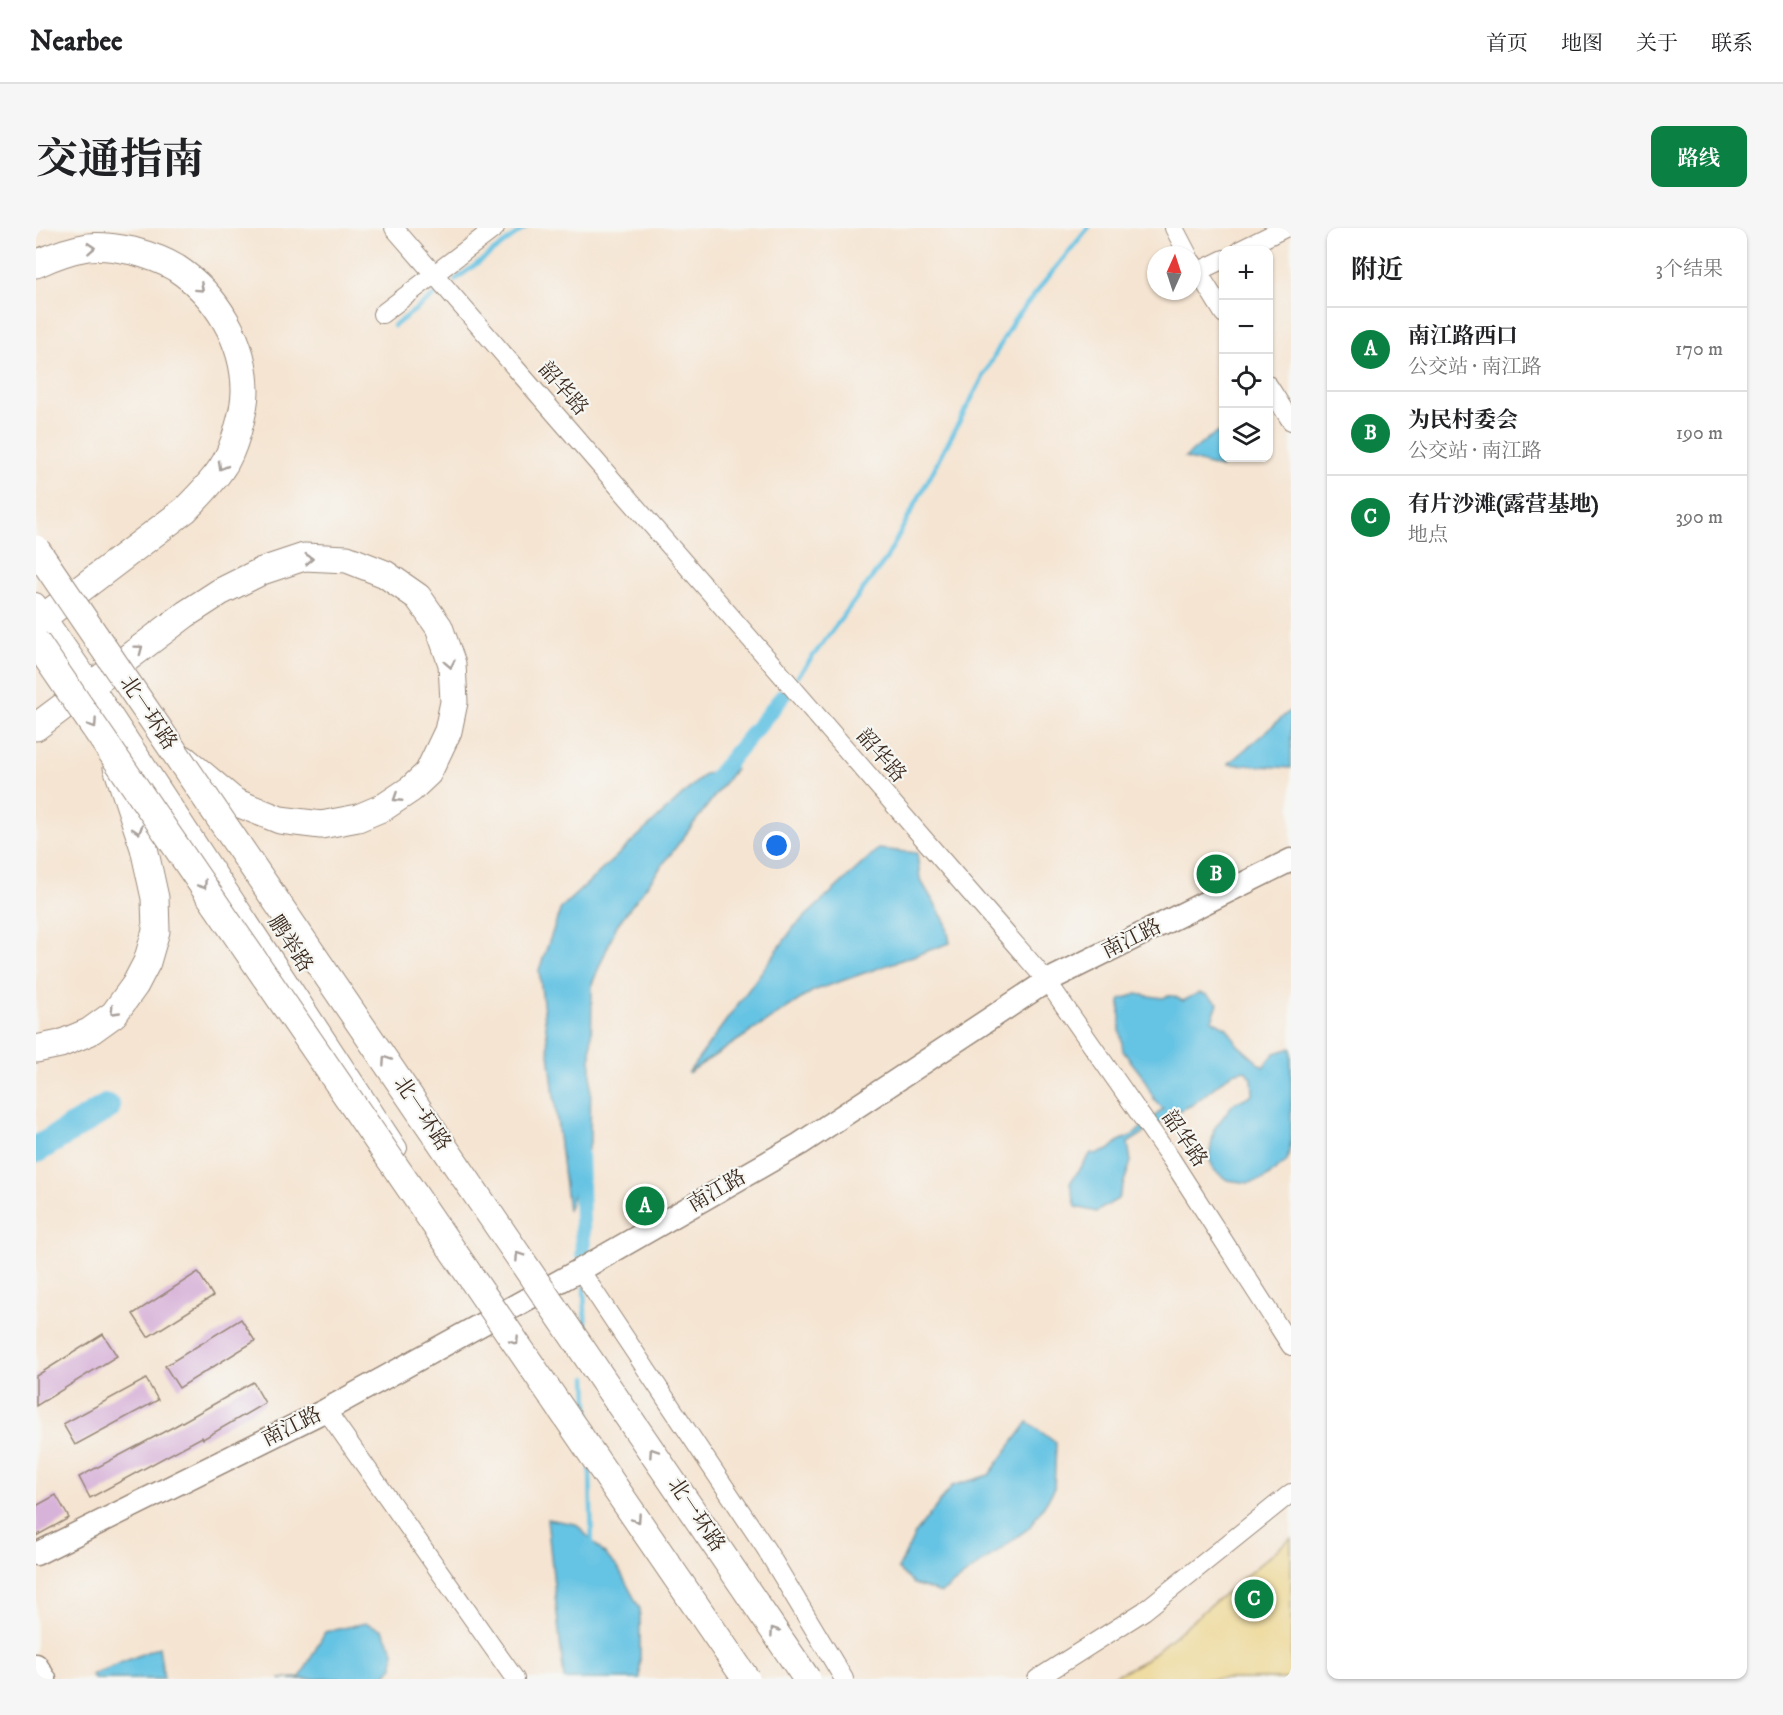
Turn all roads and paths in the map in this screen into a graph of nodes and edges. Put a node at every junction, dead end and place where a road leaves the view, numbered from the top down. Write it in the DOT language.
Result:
graph roads {
  1 [pos="394,228"];
  2 [pos="495,228"];
  3 [pos="1174,228"];
  4 [pos="1285,228"];
  5 [pos="1183,246"];
  6 [pos="1248,246"];
  7 [pos="1219,260"];
  8 [pos="36,264"];
  9 [pos="1201,265"];
  10 [pos="434,274"];
  11 [pos="1201,277"];
  12 [pos="1219,306"];
  13 [pos="382,314"];
  14 [pos="1273,392"];
  15 [pos="1291,421"];
  16 [pos="36,549"];
  17 [pos="39,614"];
  18 [pos="36,642"];
  19 [pos="93,684"];
  20 [pos="36,727"];
  21 [pos="172,748"];
  22 [pos="113,754"];
  23 [pos="1291,860"];
  24 [pos="1047,981"];
  25 [pos="36,1048"];
  26 [pos="580,1270"];
  27 [pos="506,1311"];
  28 [pos="1291,1346"];
  29 [pos="326,1410"];
  30 [pos="1291,1493"];
  31 [pos="36,1554"];
  32 [pos="36,1665"];
  33 [pos="45,1679"];
  34 [pos="515,1679"];
  35 [pos="746,1679"];
  36 [pos="807,1679"];
  37 [pos="844,1679"];
  38 [pos="1037,1679"];
  1 -- 10 [label="street, 韶华路"];
  2 -- 10 [label="street"];
  3 -- 5 [label="street"];
  4 -- 6 [label="street"];
  7 -- 9 [label="street"];
  8 -- 17 [label="highway, one-way"];
  10 -- 13 [label="street"];
  10 -- 24 [label="street, 韶华路"];
  11 -- 12 [label="street"];
  14 -- 15 [label="street"];
  16 -- 21 [label="highway, 北一环路, bridge"];
  17 -- 19 [label="street, 鹏举路"];
  18 -- 22 [label="highway, one-way, bridge"];
  19 -- 20 [label="highway"];
  19 -- 21 [label="highway, one-way, bridge"];
  19 -- 27 [label="street, 鹏举路"];
  36 -- 21 [label="highway, 北一环路, one-way, bridge"];
  22 -- 25 [label="highway, one-way, bridge"];
  22 -- 35 [label="highway, one-way, bridge"];
  23 -- 24 [label="main road, 南江路"];
  24 -- 26 [label="main road, 南江路"];
  24 -- 28 [label="street, 韶华路"];
  26 -- 27 [label="main road, 南江路"];
  26 -- 37 [label="street"];
  27 -- 29 [label="main road, 南江路"];
  29 -- 31 [label="main road, 南江路"];
  29 -- 34 [label="street"];
  30 -- 38 [label="street"];
  32 -- 33 [label="main road"];
}
